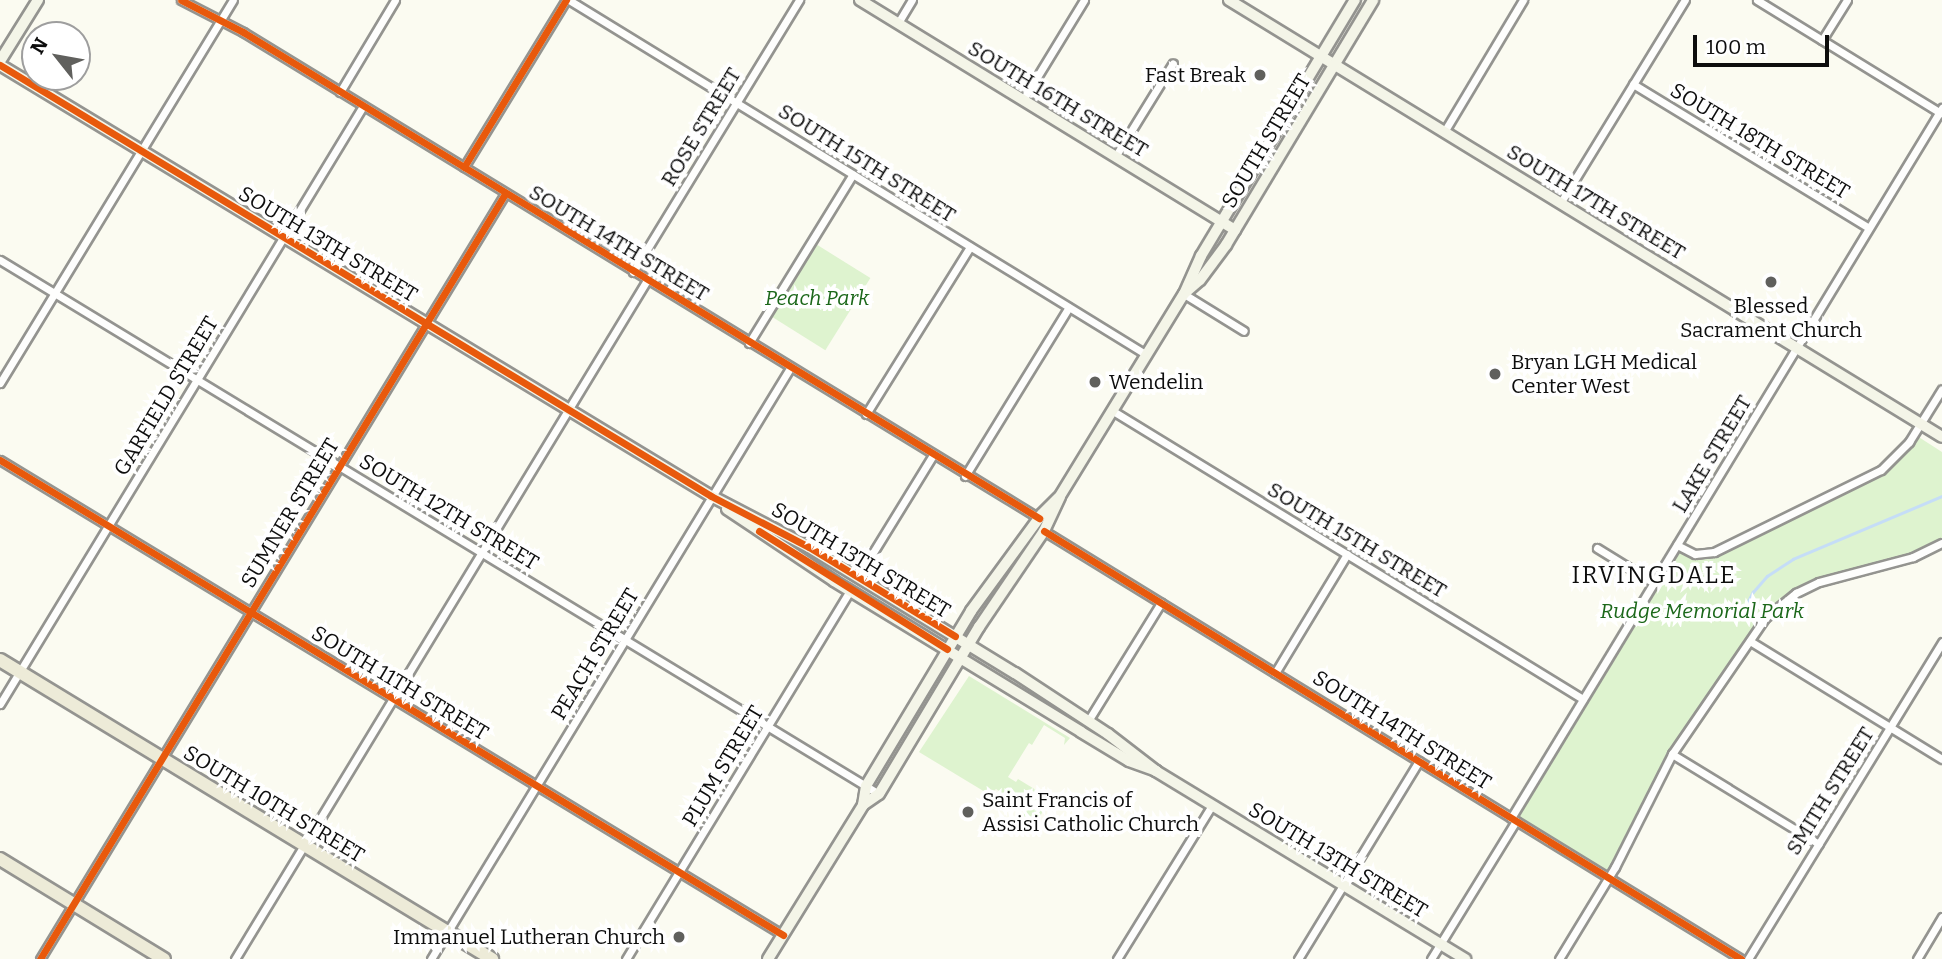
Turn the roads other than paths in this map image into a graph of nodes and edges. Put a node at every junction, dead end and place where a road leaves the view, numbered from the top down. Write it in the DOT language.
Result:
graph roads {
  1 [pos="38,0"];
  2 [pos="181,0"];
  3 [pos="233,0"];
  4 [pos="395,0"];
  5 [pos="568,0"];
  6 [pos="799,0"];
  7 [pos="860,0"];
  8 [pos="912,0"];
  9 [pos="1084,0"];
  10 [pos="1229,0"];
  11 [pos="1355,0"];
  12 [pos="1373,0"];
  13 [pos="1524,0"];
  14 [pos="1685,0"];
  15 [pos="1757,0"];
  16 [pos="1847,0"];
  17 [pos="220,21"];
  18 [pos="898,23"];
  19 [pos="1822,40"];
  20 [pos="1321,56"];
  21 [pos="0,63"];
  22 [pos="1173,63"];
  23 [pos="1334,65"];
  24 [pos="1633,84"];
  25 [pos="340,92"];
  26 [pos="1023,100"];
  27 [pos="736,103"];
  28 [pos="363,106"];
  29 [pos="1941,111"];
  30 [pos="1444,132"];
  31 [pos="140,150"];
  32 [pos="1115,157"];
  33 [pos="464,167"];
  34 [pos="853,174"];
  35 [pos="505,194"];
  36 [pos="1561,202"];
  37 [pos="1221,221"];
  38 [pos="1869,228"];
  39 [pos="1235,230"];
  40 [pos="283,237"];
  41 [pos="970,247"];
  42 [pos="0,260"];
  43 [pos="633,272"];
  44 [pos="647,281"];
  45 [pos="55,293"];
  46 [pos="1184,294"];
  47 [pos="1069,307"];
  48 [pos="426,323"];
  49 [pos="1244,331"];
  50 [pos="749,343"];
  51 [pos="1797,348"];
  52 [pos="1147,355"];
  53 [pos="790,368"];
  54 [pos="197,380"];
  55 [pos="0,383"];
  56 [pos="1942,389"];
  57 [pos="568,410"];
  58 [pos="1113,411"];
  59 [pos="866,414"];
  60 [pos="1921,424"];
  61 [pos="1942,437"];
  62 [pos="933,455"];
  63 [pos="0,460"];
  64 [pos="339,466"];
  65 [pos="965,476"];
  66 [pos="711,496"];
  67 [pos="1060,496"];
  68 [pos="1038,518"];
  69 [pos="108,526"];
  70 [pos="1044,531"];
  71 [pos="1942,543"];
  72 [pos="1677,545"];
  73 [pos="1597,548"];
  74 [pos="482,553"];
  75 [pos="1347,554"];
  76 [pos="858,577"];
  77 [pos="1654,583"];
  78 [pos="850,590"];
  79 [pos="1161,603"];
  80 [pos="250,613"];
  81 [pos="955,636"];
  82 [pos="624,639"];
  83 [pos="1750,641"];
  84 [pos="1942,642"];
  85 [pos="968,644"];
  86 [pos="947,649"];
  87 [pos="960,657"];
  88 [pos="0,660"];
  89 [pos="19,672"];
  90 [pos="1275,673"];
  91 [pos="393,698"];
  92 [pos="1583,699"];
  93 [pos="0,704"];
  94 [pos="1088,721"];
  95 [pos="767,726"];
  96 [pos="1890,727"];
  97 [pos="1672,754"];
  98 [pos="162,758"];
  99 [pos="1942,759"];
  100 [pos="1419,761"];
  101 [pos="1156,771"];
  102 [pos="536,786"];
  103 [pos="866,786"];
  104 [pos="879,794"];
  105 [pos="1212,805"];
  106 [pos="863,806"];
  107 [pos="1514,820"];
  108 [pos="1819,844"];
  109 [pos="304,845"];
  110 [pos="0,859"];
  111 [pos="679,873"];
  112 [pos="1609,878"];
  113 [pos="1343,885"];
  114 [pos="74,904"];
  115 [pos="1942,917"];
  116 [pos="447,932"];
  117 [pos="783,935"];
  118 [pos="1440,944"];
  119 [pos="40,959"];
  120 [pos="164,959"];
  121 [pos="235,959"];
  122 [pos="430,959"];
  123 [pos="492,959"];
  124 [pos="626,959"];
  125 [pos="768,959"];
  126 [pos="1118,959"];
  127 [pos="1298,959"];
  128 [pos="1431,959"];
  129 [pos="1465,959"];
  130 [pos="1559,959"];
  131 [pos="1741,959"];
  132 [pos="1748,959"];
  133 [pos="1917,959"];
  1 -- 21 [label="main road"];
  2 -- 17 [label="street, SOUTH 14TH STREET"];
  3 -- 17 [label="street"];
  4 -- 25 [label="street"];
  5 -- 27 [label="street, SOUTH 15TH STREET"];
  5 -- 33 [label="street"];
  6 -- 27 [label="street, ROSE STREET"];
  7 -- 18 [label="main road, SOUTH 16TH STREET"];
  8 -- 18 [label="street"];
  9 -- 26 [label="street"];
  10 -- 20 [label="main road, SOUTH 17TH STREET"];
  11 -- 20 [label="main road, SOUTH STREET"];
  12 -- 23 [label="main road, SOUTH STREET"];
  13 -- 30 [label="street"];
  14 -- 24 [label="street"];
  15 -- 19 [label="street"];
  16 -- 19 [label="street"];
  17 -- 25 [label="street, SOUTH 14TH STREET"];
  17 -- 31 [label="street"];
  18 -- 26 [label="main road, SOUTH 16TH STREET"];
  19 -- 29 [label="street"];
  20 -- 23 [label="main road, SOUTH 17TH STREET"];
  20 -- 37 [label="main road, SOUTH STREET"];
  21 -- 31 [label="main road, SOUTH 13TH STREET"];
  22 -- 32 [label="street"];
  23 -- 30 [label="main road, SOUTH 17TH STREET"];
  23 -- 39 [label="main road, SOUTH STREET"];
  24 -- 36 [label="street"];
  24 -- 38 [label="street, SOUTH 18TH STREET"];
  25 -- 28 [label="street, SOUTH 14TH STREET"];
  26 -- 32 [label="main road, SOUTH 16TH STREET"];
  27 -- 34 [label="street, SOUTH 15TH STREET"];
  27 -- 43 [label="street, ROSE STREET"];
  28 -- 33 [label="street, SOUTH 14TH STREET"];
  28 -- 40 [label="street, GARFIELD STREET"];
  29 -- 38 [label="street, LAKE STREET"];
  30 -- 36 [label="main road, SOUTH 17TH STREET"];
  31 -- 40 [label="main road, SOUTH 13TH STREET"];
  31 -- 45 [label="street"];
  32 -- 37 [label="main road, SOUTH 16TH STREET"];
  33 -- 35 [label="street, SOUTH 14TH STREET"];
  34 -- 41 [label="street, SOUTH 15TH STREET"];
  34 -- 50 [label="street"];
  35 -- 43 [label="street, SOUTH 14TH STREET"];
  35 -- 48 [label="street, SUMNER STREET"];
  36 -- 51 [label="main road, SOUTH 17TH STREET"];
  37 -- 39 [label="main road, SOUTH 16TH STREET"];
  37 -- 46 [label="main road, SOUTH STREET"];
  38 -- 51 [label="street, LAKE STREET"];
  39 -- 46 [label="main road, SOUTH STREET"];
  40 -- 48 [label="main road, SOUTH 13TH STREET"];
  40 -- 54 [label="street, GARFIELD STREET"];
  41 -- 47 [label="street, SOUTH 15TH STREET"];
  41 -- 59 [label="street"];
  42 -- 45 [label="street, SOUTH 12TH STREET"];
  43 -- 44 [label="street, SOUTH 14TH STREET"];
  44 -- 50 [label="street, SOUTH 14TH STREET"];
  44 -- 57 [label="street"];
  45 -- 54 [label="street, SOUTH 12TH STREET"];
  45 -- 55 [label="street"];
  46 -- 49 [label="street"];
  46 -- 52 [label="main road, SOUTH STREET"];
  47 -- 52 [label="street, SOUTH 15TH STREET"];
  47 -- 65 [label="street"];
  48 -- 57 [label="main road, SOUTH 13TH STREET"];
  48 -- 64 [label="street, SUMNER STREET"];
  50 -- 53 [label="street, SOUTH 14TH STREET"];
  51 -- 60 [label="main road, SOUTH 17TH STREET"];
  51 -- 72 [label="street, LAKE STREET"];
  52 -- 58 [label="main road, SOUTH STREET"];
  53 -- 59 [label="street, SOUTH 14TH STREET"];
  53 -- 66 [label="street, PEACH STREET"];
  54 -- 64 [label="street, SOUTH 12TH STREET"];
  54 -- 69 [label="street, GARFIELD STREET"];
  56 -- 60 [label="street"];
  57 -- 66 [label="main road, SOUTH 13TH STREET"];
  57 -- 74 [label="street"];
  58 -- 67 [label="main road, SOUTH STREET"];
  58 -- 75 [label="street, SOUTH 15TH STREET"];
  59 -- 62 [label="street, SOUTH 14TH STREET"];
  60 -- 61 [label="main road, SOUTH 17TH STREET"];
  60 -- 72 [label="street"];
  62 -- 65 [label="street, SOUTH 14TH STREET"];
  62 -- 76 [label="street"];
  63 -- 69 [label="street, SOUTH 11TH STREET"];
  64 -- 74 [label="street, SOUTH 12TH STREET"];
  64 -- 80 [label="street, SUMNER STREET"];
  65 -- 68 [label="street, SOUTH 14TH STREET"];
  66 -- 76 [label="main road, SOUTH 13TH STREET"];
  66 -- 78 [label="main road, SOUTH 13TH STREET"];
  66 -- 82 [label="street, PEACH STREET"];
  67 -- 68 [label="main road, SOUTH STREET"];
  67 -- 70 [label="main road, SOUTH STREET"];
  68 -- 81 [label="main road, SOUTH STREET"];
  69 -- 80 [label="street, SOUTH 11TH STREET"];
  69 -- 89 [label="street, GARFIELD STREET"];
  70 -- 79 [label="street, SOUTH 14TH STREET"];
  70 -- 85 [label="main road, SOUTH STREET"];
  71 -- 83 [label="street"];
  72 -- 77 [label="street, LAKE STREET"];
  73 -- 77 [label="street"];
  74 -- 82 [label="street, SOUTH 12TH STREET"];
  74 -- 91 [label="street"];
  75 -- 90 [label="street"];
  75 -- 92 [label="street, SOUTH 15TH STREET"];
  76 -- 81 [label="main road, SOUTH 13TH STREET"];
  77 -- 92 [label="street, LAKE STREET"];
  78 -- 86 [label="main road, SOUTH 13TH STREET"];
  78 -- 95 [label="street, PLUM STREET"];
  79 -- 90 [label="street, SOUTH 14TH STREET"];
  79 -- 94 [label="street"];
  80 -- 91 [label="street, SOUTH 11TH STREET"];
  80 -- 98 [label="street, SUMNER STREET"];
  81 -- 85 [label="main road, SOUTH 13TH STREET"];
  81 -- 86 [label="main road, SOUTH STREET"];
  82 -- 95 [label="street, SOUTH 12TH STREET"];
  82 -- 102 [label="street, PEACH STREET"];
  83 -- 96 [label="street"];
  83 -- 97 [label="street"];
  84 -- 96 [label="street, SMITH STREET"];
  85 -- 87 [label="main road, SOUTH STREET"];
  85 -- 94 [label="main road, SOUTH 13TH STREET"];
  86 -- 87 [label="main road, SOUTH 13TH STREET"];
  86 -- 103 [label="main road, SOUTH STREET"];
  87 -- 101 [label="main road, SOUTH 13TH STREET"];
  87 -- 104 [label="main road, SOUTH STREET"];
  88 -- 89 [label="main road, SOUTH 10TH STREET"];
  89 -- 93 [label="street, GARFIELD STREET"];
  89 -- 98 [label="main road, SOUTH 10TH STREET"];
  90 -- 100 [label="street, SOUTH 14TH STREET"];
  91 -- 102 [label="street, SOUTH 11TH STREET"];
  91 -- 109 [label="street"];
  92 -- 107 [label="street, LAKE STREET"];
  94 -- 101 [label="main road, SOUTH 13TH STREET"];
  95 -- 103 [label="street, SOUTH 12TH STREET"];
  95 -- 111 [label="street, PLUM STREET"];
  96 -- 99 [label="street"];
  96 -- 108 [label="street, SMITH STREET"];
  97 -- 108 [label="street"];
  97 -- 112 [label="street"];
  98 -- 109 [label="main road, SOUTH 10TH STREET"];
  98 -- 114 [label="street, SUMNER STREET"];
  100 -- 107 [label="street, SOUTH 14TH STREET"];
  100 -- 113 [label="street"];
  101 -- 105 [label="main road, SOUTH 13TH STREET"];
  102 -- 111 [label="street, SOUTH 11TH STREET"];
  102 -- 116 [label="street, PEACH STREET"];
  103 -- 104 [label="street, SOUTH 12TH STREET"];
  103 -- 106 [label="main road, SOUTH STREET"];
  104 -- 106 [label="main road, SOUTH STREET"];
  105 -- 113 [label="main road, SOUTH 13TH STREET"];
  105 -- 126 [label="street"];
  106 -- 117 [label="main road, SOUTH STREET"];
  107 -- 112 [label="street, SOUTH 14TH STREET"];
  107 -- 118 [label="street, LAKE STREET"];
  108 -- 132 [label="street, SMITH STREET"];
  109 -- 116 [label="main road, SOUTH 10TH STREET"];
  109 -- 121 [label="street"];
  110 -- 114 [label="main road"];
  111 -- 117 [label="street, SOUTH 11TH STREET"];
  111 -- 124 [label="street, PLUM STREET"];
  112 -- 130 [label="street"];
  112 -- 131 [label="street, SOUTH 14TH STREET"];
  113 -- 118 [label="main road, SOUTH 13TH STREET"];
  113 -- 127 [label="street"];
  114 -- 119 [label="street, SUMNER STREET"];
  114 -- 120 [label="main road"];
  115 -- 133 [label="street"];
  116 -- 122 [label="street, PEACH STREET"];
  116 -- 123 [label="main road, SOUTH 10TH STREET"];
  117 -- 125 [label="main road, SOUTH STREET"];
  118 -- 128 [label="street, LAKE STREET"];
  118 -- 129 [label="main road, SOUTH 13TH STREET"];
}
